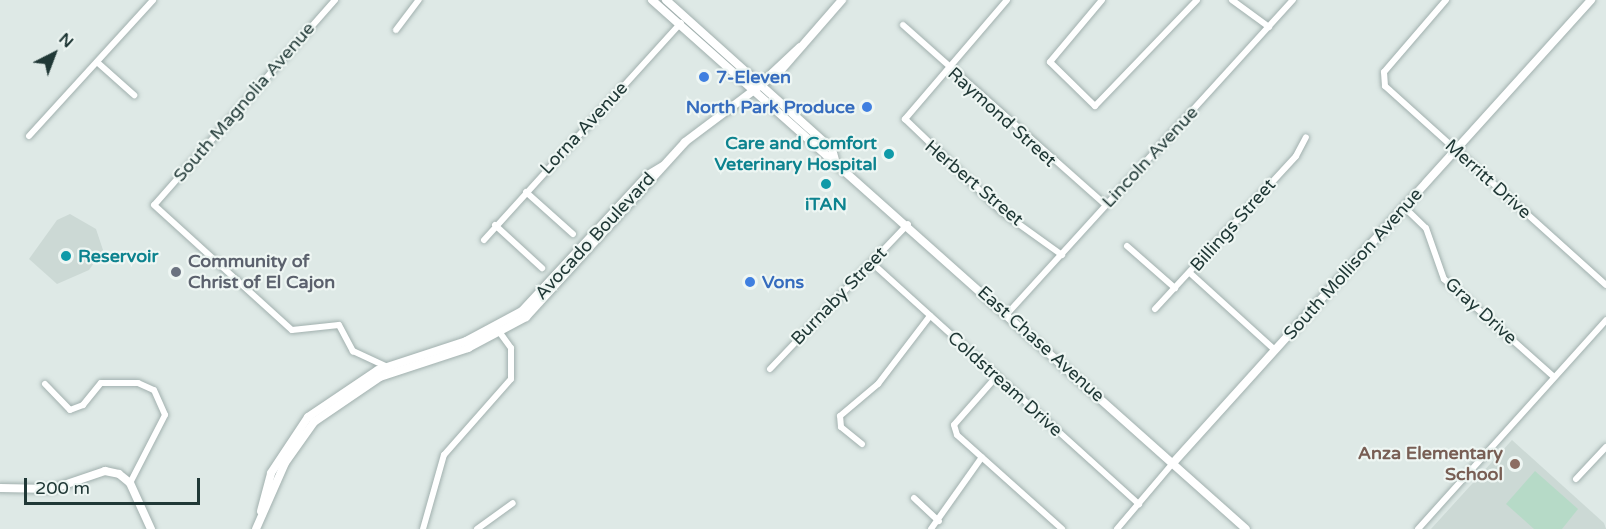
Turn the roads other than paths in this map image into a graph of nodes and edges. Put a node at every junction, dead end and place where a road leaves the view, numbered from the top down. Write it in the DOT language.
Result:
graph roads {
  1 [pos="153,0"];
  2 [pos="335,0"];
  3 [pos="419,0"];
  4 [pos="652,0"];
  5 [pos="666,0"];
  6 [pos="842,0"];
  7 [pos="1102,0"];
  8 [pos="1197,0"];
  9 [pos="1232,0"];
  10 [pos="1293,0"];
  11 [pos="1446,0"];
  12 [pos="1591,0"];
  13 [pos="1003,1"];
  14 [pos="682,21"];
  15 [pos="903,25"];
  16 [pos="1269,27"];
  17 [pos="396,30"];
  18 [pos="97,62"];
  19 [pos="946,67"];
  20 [pos="759,84"];
  21 [pos="751,90"];
  22 [pos="134,95"];
  23 [pos="29,136"];
  24 [pos="1306,137"];
  25 [pos="1456,150"];
  26 [pos="836,160"];
  27 [pos="664,166"];
  28 [pos="526,192"];
  29 [pos="1106,205"];
  30 [pos="1404,207"];
  31 [pos="908,224"];
  32 [pos="495,225"];
  33 [pos="573,234"];
  34 [pos="484,240"];
  35 [pos="1127,246"];
  36 [pos="1062,255"];
  37 [pos="872,264"];
  38 [pos="542,268"];
  39 [pos="1190,273"];
  40 [pos="1606,285"];
  41 [pos="1175,288"];
  42 [pos="1155,309"];
  43 [pos="1007,314"];
  44 [pos="930,316"];
  45 [pos="1606,320"];
  46 [pos="500,333"];
  47 [pos="1275,350"];
  48 [pos="387,367"];
  49 [pos="770,369"];
  50 [pos="997,376"];
  51 [pos="1554,377"];
  52 [pos="45,384"];
  53 [pos="862,444"];
  54 [pos="1606,447"];
  55 [pos="982,457"];
  56 [pos="1173,464"];
  57 [pos="1576,479"];
  58 [pos="130,483"];
  59 [pos="0,488"];
  60 [pos="914,498"];
  61 [pos="513,503"];
  62 [pos="1139,504"];
  63 [pos="261,515"];
  64 [pos="939,521"];
  65 [pos="151,529"];
  66 [pos="256,529"];
  67 [pos="423,529"];
  68 [pos="477,529"];
  69 [pos="932,529"];
  70 [pos="1062,529"];
  71 [pos="1117,529"];
  72 [pos="1246,529"];
  73 [pos="1418,529"];
  1 -- 18 [label="street"];
  2 -- 48 [label="street, South Magnolia Avenue"];
  3 -- 17 [label="street"];
  4 -- 14 [label="main road, East Chase Avenue"];
  5 -- 14 [label="main road, East Chase Avenue"];
  6 -- 20 [label="main road, Avocado Boulevard"];
  7 -- 8 [label="street"];
  9 -- 16 [label="street"];
  10 -- 16 [label="street, Lincoln Avenue"];
  11 -- 25 [label="street, Merritt Drive"];
  12 -- 25 [label="main road, South Mollison Avenue"];
  13 -- 19 [label="street"];
  14 -- 20 [label="main road, East Chase Avenue"];
  14 -- 21 [label="main road, East Chase Avenue"];
  14 -- 28 [label="street, Lorna Avenue"];
  15 -- 19 [label="street, Raymond Street"];
  16 -- 29 [label="street, Lincoln Avenue"];
  18 -- 22 [label="street"];
  18 -- 23 [label="street"];
  19 -- 29 [label="street, Raymond Street"];
  19 -- 36 [label="street, Herbert Street"];
  20 -- 21 [label="main road, Avocado Boulevard"];
  20 -- 26 [label="main road, East Chase Avenue"];
  21 -- 26 [label="main road, East Chase Avenue"];
  21 -- 27 [label="main road, Avocado Boulevard"];
  24 -- 39 [label="street, Billings Street"];
  25 -- 30 [label="main road, South Mollison Avenue"];
  25 -- 40 [label="street, Merritt Drive"];
  26 -- 31 [label="main road, East Chase Avenue"];
  27 -- 46 [label="main road, Avocado Boulevard"];
  27 -- 48 [label="main road, Avocado Boulevard"];
  28 -- 32 [label="street, Lorna Avenue"];
  28 -- 33 [label="street"];
  29 -- 36 [label="street, Lincoln Avenue"];
  30 -- 47 [label="main road, South Mollison Avenue"];
  30 -- 51 [label="street, Gray Drive"];
  31 -- 37 [label="street, Burnaby Street"];
  31 -- 43 [label="main road, East Chase Avenue"];
  32 -- 34 [label="street, Lorna Avenue"];
  32 -- 38 [label="street"];
  35 -- 41 [label="street"];
  36 -- 43 [label="street, Lincoln Avenue"];
  37 -- 44 [label="street, Coldstream Drive"];
  37 -- 49 [label="street, Burnaby Street"];
  39 -- 41 [label="street, Billings Street"];
  39 -- 47 [label="street"];
  41 -- 42 [label="street, Billings Street"];
  43 -- 56 [label="main road, East Chase Avenue"];
  44 -- 50 [label="street, Coldstream Drive"];
  44 -- 53 [label="street"];
  45 -- 51 [label="street"];
  46 -- 63 [label="main road, Avocado Boulevard"];
  46 -- 67 [label="street"];
  47 -- 56 [label="main road, South Mollison Avenue"];
  48 -- 63 [label="main road, Avocado Boulevard"];
  50 -- 55 [label="street"];
  50 -- 62 [label="street, Coldstream Drive"];
  51 -- 73 [label="street"];
  52 -- 58 [label="street"];
  54 -- 57 [label="street"];
  55 -- 64 [label="street"];
  55 -- 70 [label="street"];
  56 -- 62 [label="street, South Mollison Avenue"];
  56 -- 72 [label="main road, East Chase Avenue"];
  58 -- 59 [label="street"];
  58 -- 65 [label="street"];
  60 -- 64 [label="street"];
  61 -- 68 [label="street"];
  62 -- 71 [label="street, South Mollison Avenue"];
  63 -- 66 [label="main road, Avocado Boulevard"];
  64 -- 69 [label="street"];
}
